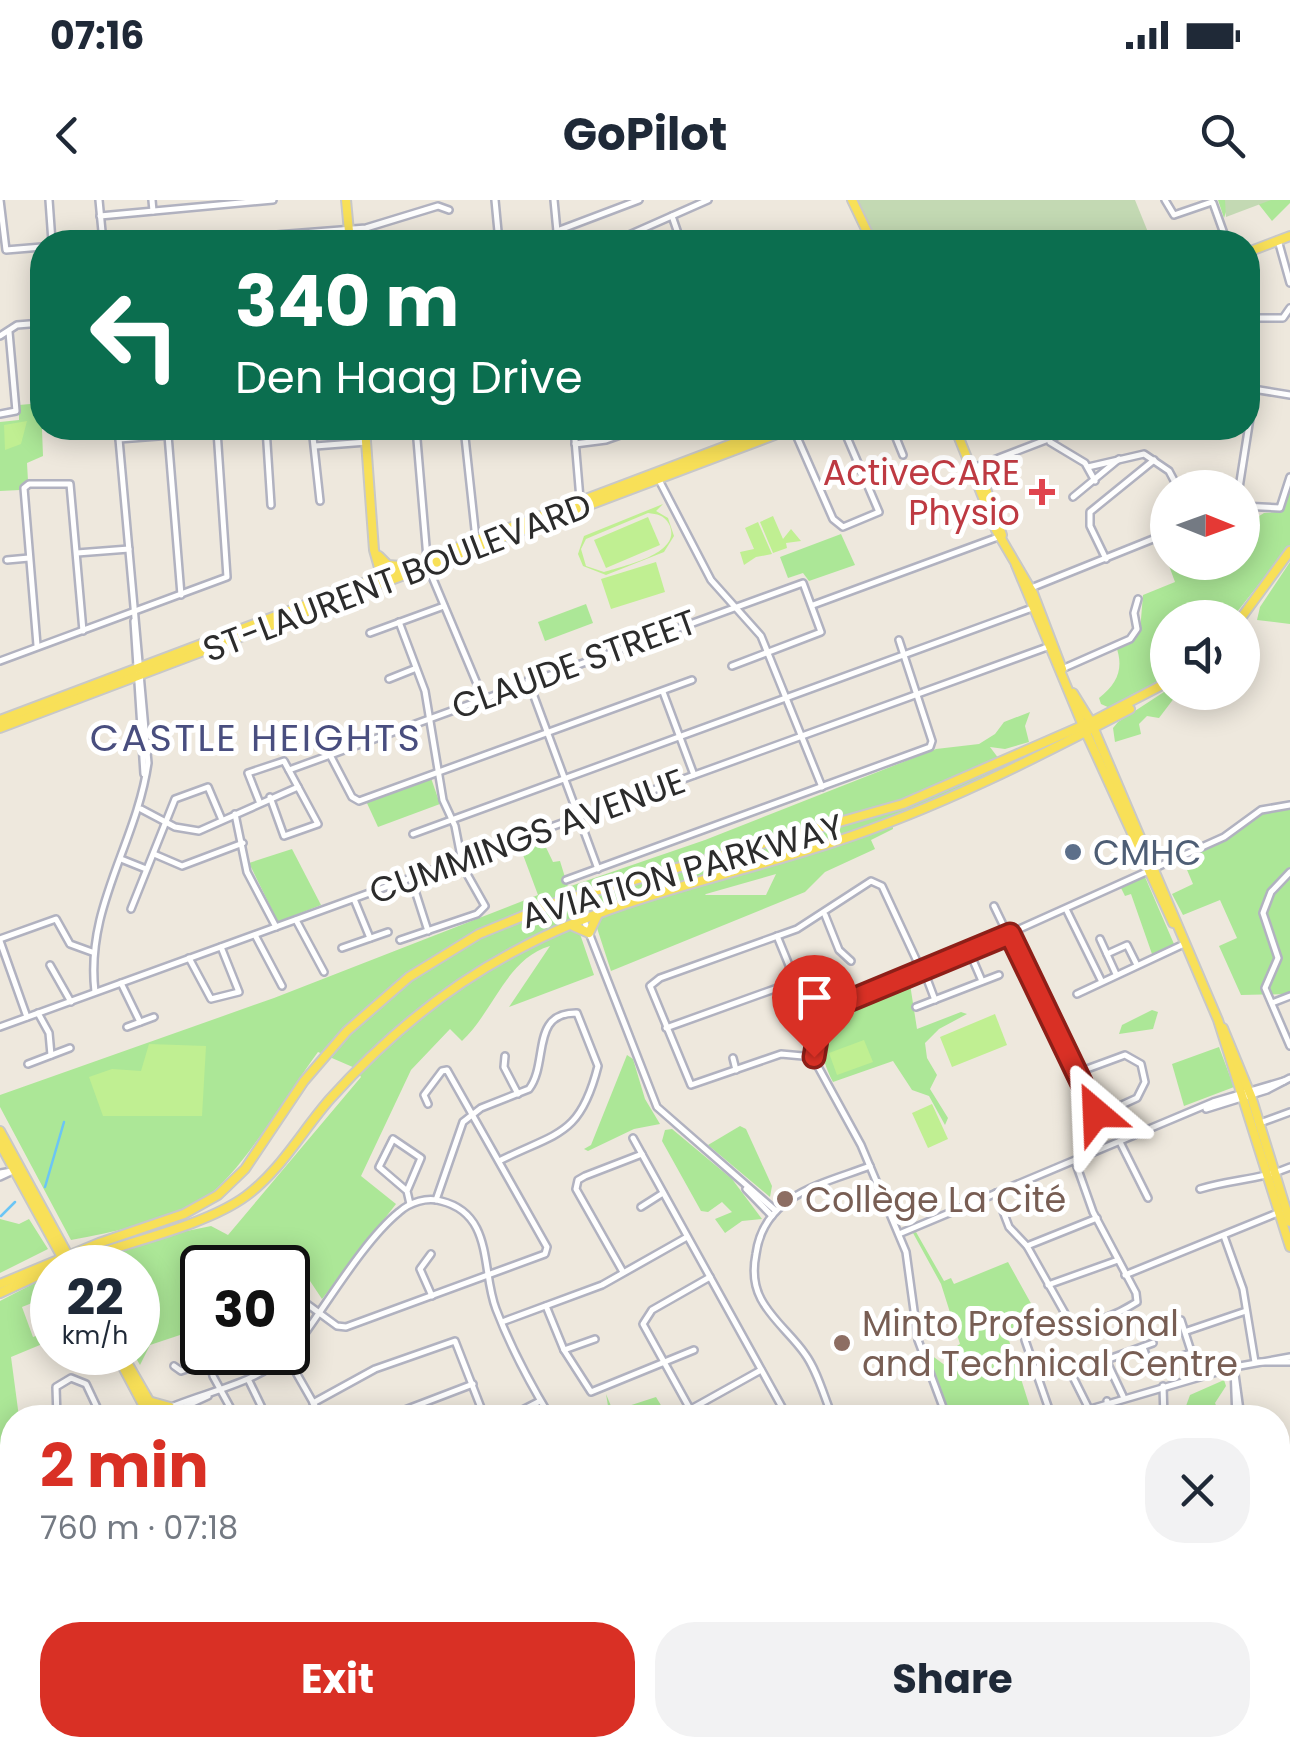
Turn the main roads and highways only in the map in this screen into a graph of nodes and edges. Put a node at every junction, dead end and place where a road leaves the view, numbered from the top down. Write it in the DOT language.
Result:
graph roads {
  1 [pos="346,200"];
  2 [pos="852,200"];
  3 [pos="349,230"];
  4 [pos="866,230"];
  5 [pos="1290,236"];
  6 [pos="1260,247"];
  7 [pos="366,440"];
  8 [pos="745,440"];
  9 [pos="759,440"];
  10 [pos="959,440"];
  11 [pos="657,476"];
  12 [pos="1290,552"];
  13 [pos="376,553"];
  14 [pos="427,562"];
  15 [pos="406,566"];
  16 [pos="383,578"];
  17 [pos="365,582"];
  18 [pos="1254,600"];
  19 [pos="138,671"];
  20 [pos="1150,694"];
  21 [pos="1079,707"];
  22 [pos="1108,717"];
  23 [pos="0,720"];
  24 [pos="1088,727"];
  25 [pos="0,728"];
  26 [pos="1064,738"];
  27 [pos="1102,749"];
  28 [pos="1100,763"];
  29 [pos="880,812"];
  30 [pos="884,824"];
  31 [pos="1151,868"];
  32 [pos="602,911"];
  33 [pos="564,926"];
  34 [pos="1246,1094"];
  35 [pos="1,1138"];
  36 [pos="1272,1175"];
  37 [pos="1283,1211"];
  38 [pos="1290,1222"];
  39 [pos="57,1241"];
  40 [pos="58,1245"];
  41 [pos="58,1245"];
  42 [pos="66,1245"];
  43 [pos="105,1245"];
  44 [pos="112,1245"];
  45 [pos="1290,1247"];
  46 [pos="30,1275"];
  47 [pos="30,1279"];
  48 [pos="0,1284"];
  49 [pos="0,1292"];
  50 [pos="131,1375"];
  51 [pos="133,1375"];
  52 [pos="149,1399"];
  53 [pos="147,1405"];
  54 [pos="151,1405"];
  55 [pos="167,1405"];
  1 -- 3 [label="main road"];
  2 -- 4 [label="main road"];
  5 -- 6 [label="main road"];
  7 -- 13 [label="main road"];
  8 -- 11 [label="main road, ST-LAURENT BOULEVARD"];
  9 -- 11 [label="main road, ST-LAURENT BOULEVARD"];
  10 -- 21 [label="main road"];
  11 -- 14 [label="main road, ST-LAURENT BOULEVARD"];
  12 -- 18 [label="main road"];
  13 -- 15 [label="main road"];
  13 -- 16 [label="main road"];
  13 -- 17 [label="main road"];
  14 -- 15 [label="main road, ST-LAURENT BOULEVARD"];
  14 -- 16 [label="main road, ST-LAURENT BOULEVARD"];
  15 -- 16 [label="main road, ST-LAURENT BOULEVARD"];
  16 -- 17 [label="main road, ST-LAURENT BOULEVARD"];
  16 -- 19 [label="main road, ST-LAURENT BOULEVARD"];
  17 -- 19 [label="main road, ST-LAURENT BOULEVARD"];
  19 -- 23 [label="main road, ST-LAURENT BOULEVARD"];
  19 -- 25 [label="main road, ST-LAURENT BOULEVARD"];
  20 -- 22 [label="main road, AVIATION PARKWAY"];
  21 -- 22 [label="main road"];
  21 -- 24 [label="main road"];
  21 -- 26 [label="main road"];
  22 -- 24 [label="main road, AVIATION PARKWAY"];
  22 -- 27 [label="main road"];
  24 -- 26 [label="main road, AVIATION PARKWAY"];
  24 -- 27 [label="main road"];
  24 -- 28 [label="main road"];
  26 -- 28 [label="main road"];
  26 -- 29 [label="main road, AVIATION PARKWAY"];
  26 -- 30 [label="main road, AVIATION PARKWAY"];
  27 -- 31 [label="main road"];
  28 -- 31 [label="main road"];
  29 -- 30 [label="main road"];
  29 -- 43 [label="main road, AVIATION PARKWAY"];
  30 -- 32 [label="main road, AVIATION PARKWAY"];
  31 -- 34 [label="main road"];
  32 -- 33 [label="main road, AVIATION PARKWAY"];
  32 -- 33 [label="main road"];
  33 -- 44 [label="main road, AVIATION PARKWAY"];
  34 -- 36 [label="main road"];
  34 -- 36 [label="main road"];
  35 -- 39 [label="main road"];
  35 -- 39 [label="main road"];
  36 -- 37 [label="main road"];
  37 -- 38 [label="main road"];
  37 -- 45 [label="main road"];
  39 -- 40 [label="main road"];
  39 -- 41 [label="main road"];
  39 -- 42 [label="main road"];
  46 -- 48 [label="main road, AVIATION PARKWAY"];
  47 -- 49 [label="main road, AVIATION PARKWAY"];
  50 -- 53 [label="main road"];
  51 -- 52 [label="main road"];
  52 -- 54 [label="main road"];
  52 -- 55 [label="main road"];
}
